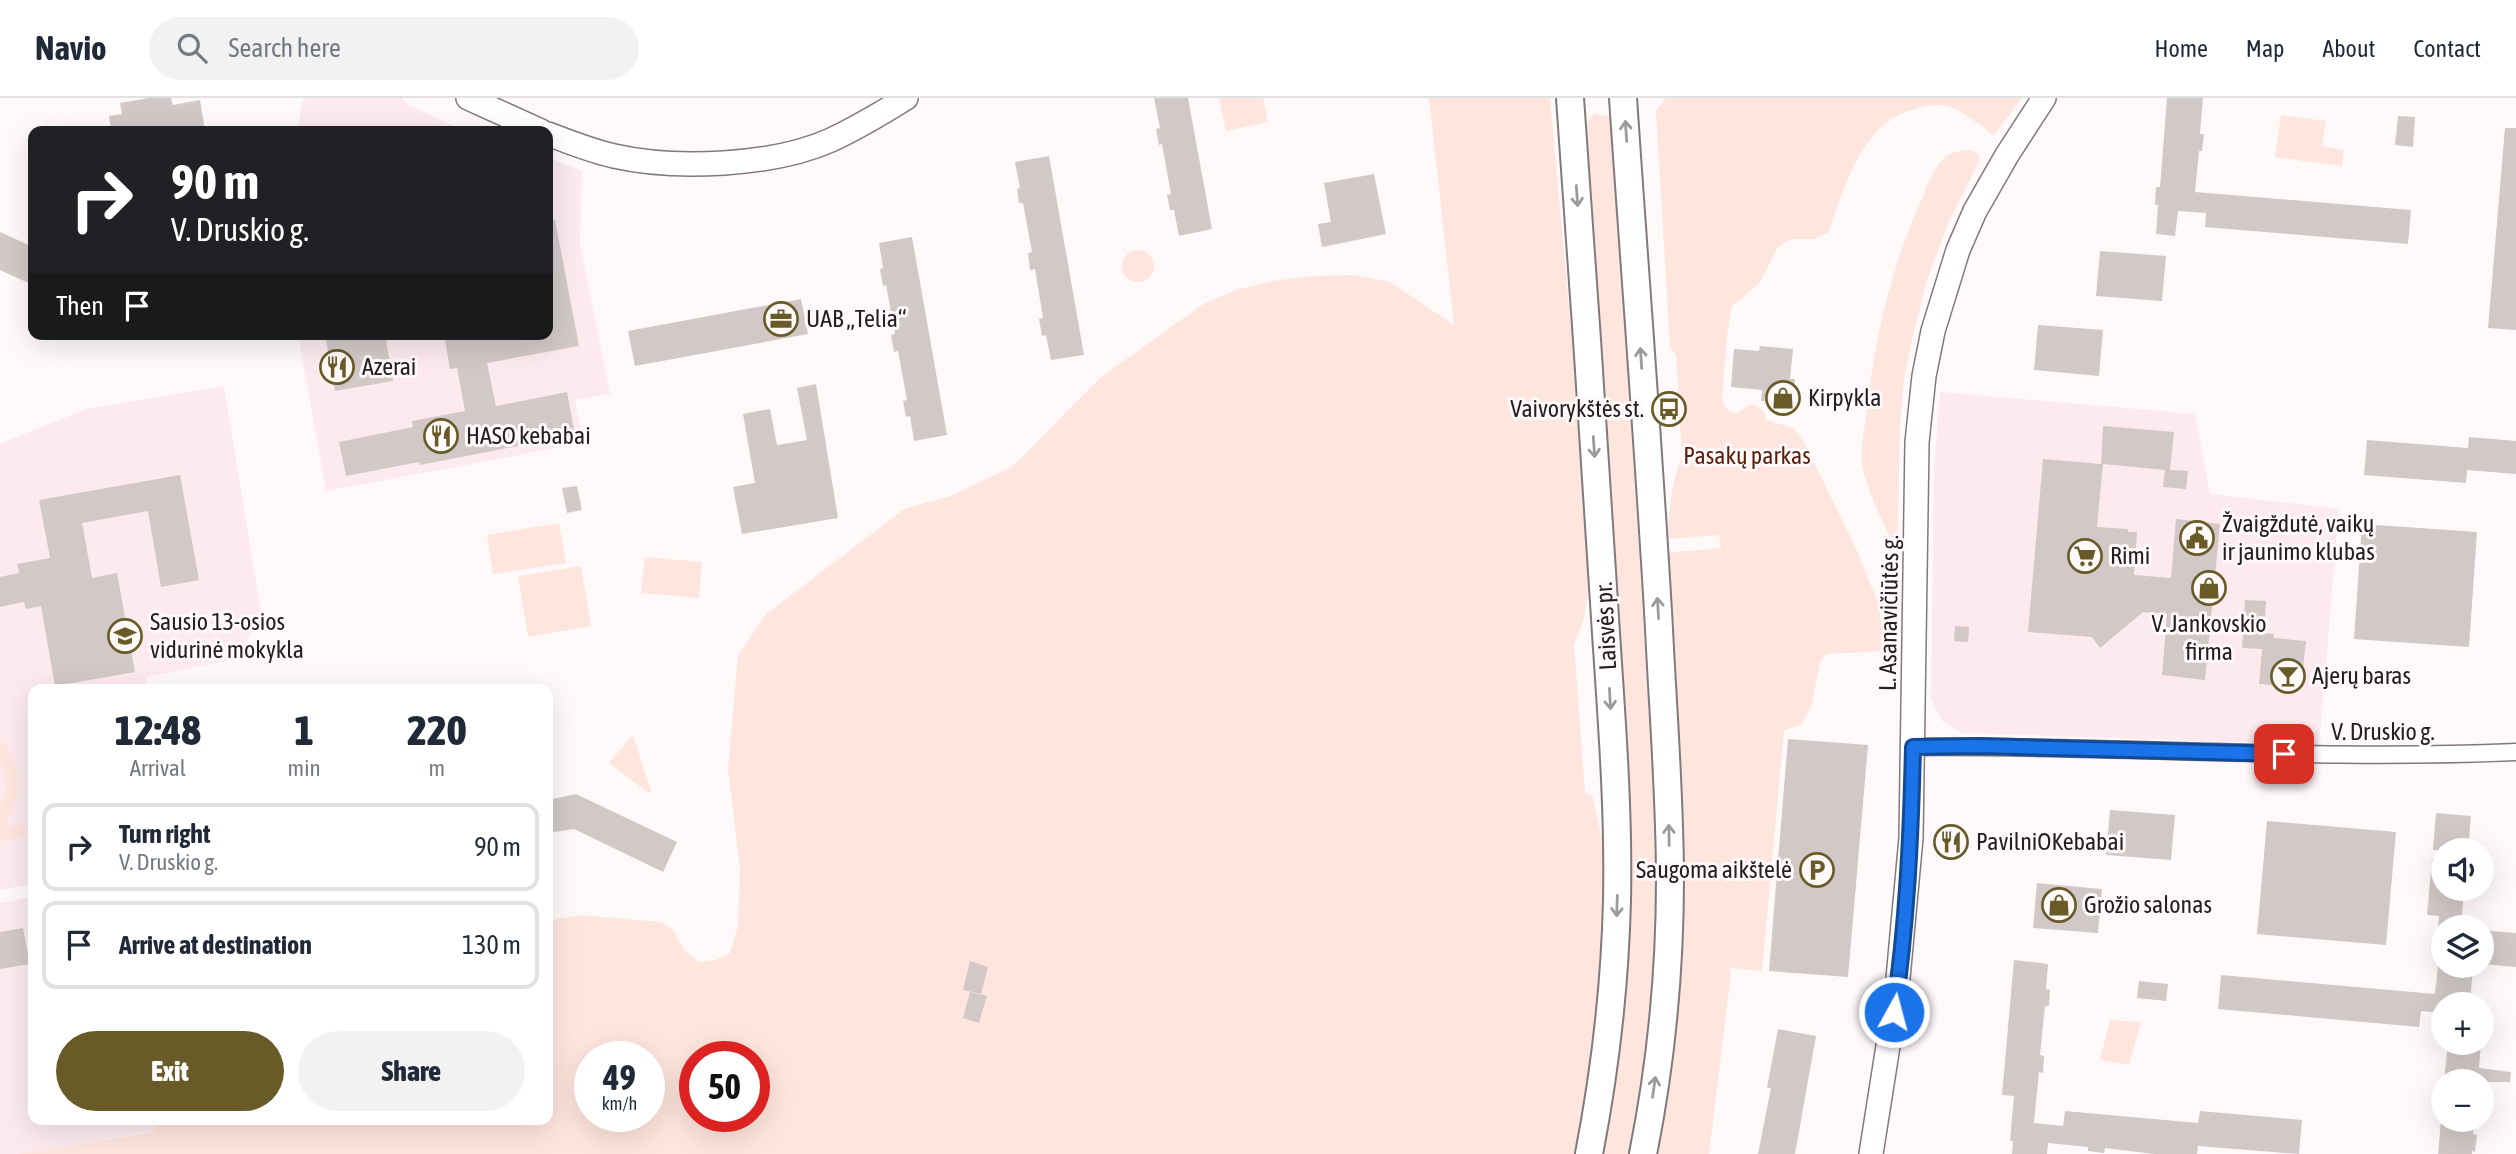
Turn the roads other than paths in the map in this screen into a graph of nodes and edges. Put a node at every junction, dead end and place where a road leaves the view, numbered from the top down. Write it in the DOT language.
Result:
graph roads {
  1 [pos="468,98"];
  2 [pos="906,98"];
  3 [pos="1568,98"];
  4 [pos="1623,98"];
  5 [pos="2044,98"];
  6 [pos="530,126"];
  7 [pos="553,136"];
  8 [pos="1913,747"];
  9 [pos="2516,752"];
  10 [pos="1589,1154"];
  11 [pos="1643,1154"];
  12 [pos="1871,1154"];
  1 -- 6 [label="main road"];
  2 -- 7 [label="main road"];
  3 -- 10 [label="main road, Laisvės pr., one-way"];
  11 -- 4 [label="main road, one-way"];
  5 -- 8 [label="main road, L. Asanavičiūtės g."];
  8 -- 9 [label="street, V. Druskio g."];
  8 -- 12 [label="main road, L. Asanavičiūtės g."];
}
